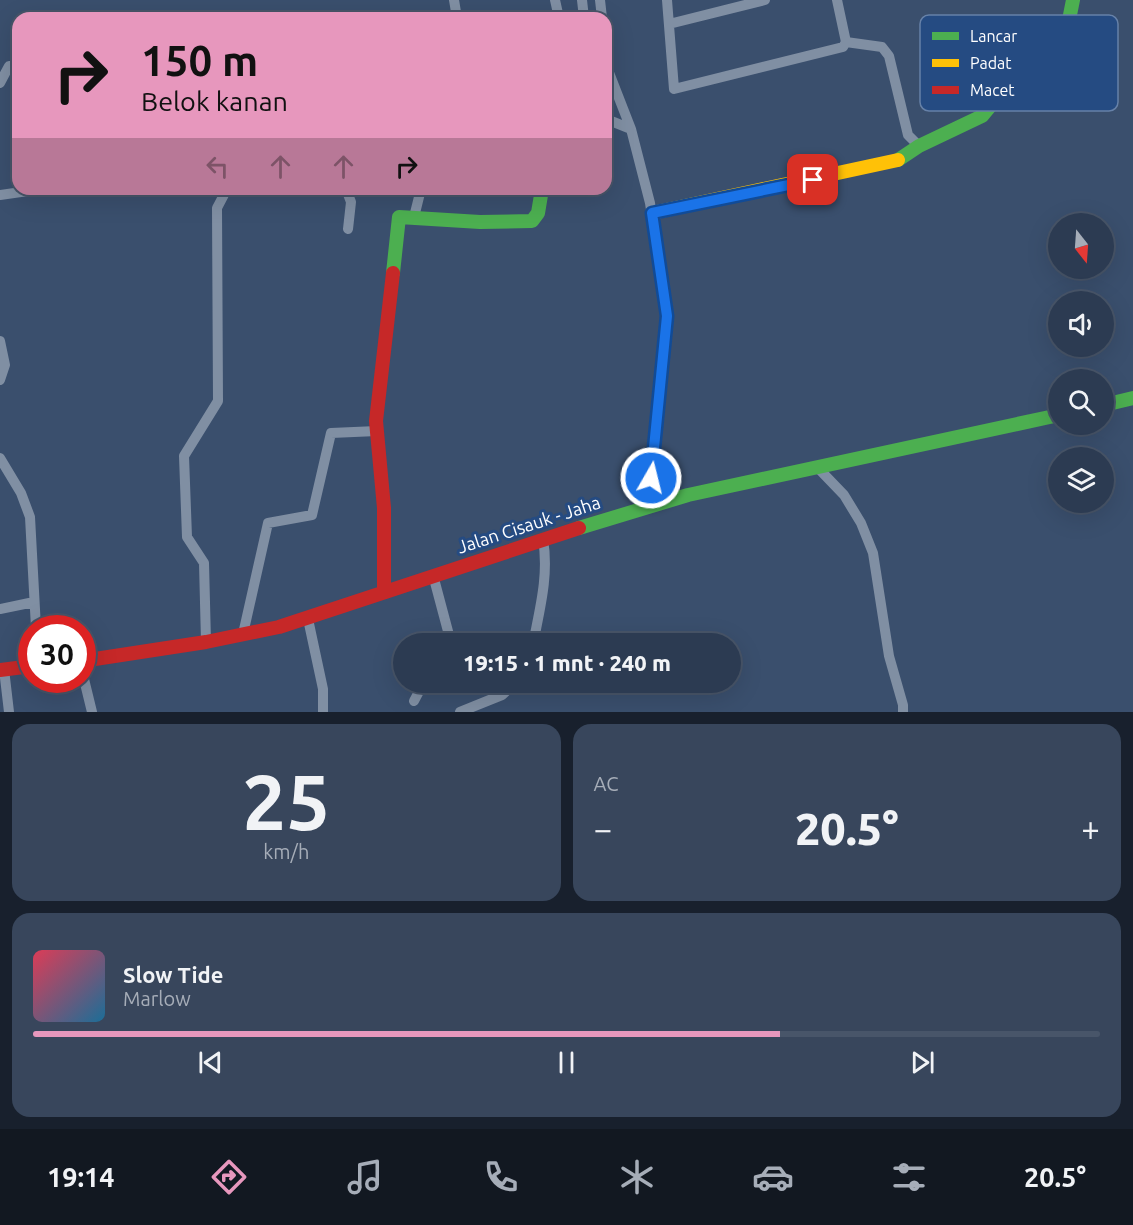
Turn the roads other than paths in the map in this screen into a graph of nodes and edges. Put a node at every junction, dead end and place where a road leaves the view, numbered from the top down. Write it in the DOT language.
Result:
graph roads {
  1 [pos="667,0"];
  2 [pos="765,0"];
  3 [pos="837,0"];
  4 [pos="1074,0"];
  5 [pos="732,3"];
  6 [pos="1069,15"];
  7 [pos="669,24"];
  8 [pos="846,42"];
  9 [pos="12,66"];
  10 [pos="612,82"];
  11 [pos="0,83"];
  12 [pos="986,111"];
  13 [pos="612,125"];
  14 [pos="631,129"];
  15 [pos="919,146"];
  16 [pos="224,195"];
  17 [pos="347,195"];
  18 [pos="420,195"];
  19 [pos="541,195"];
  20 [pos="652,213"];
  21 [pos="414,218"];
  22 [pos="348,229"];
  23 [pos="0,341"];
  24 [pos="0,380"];
  25 [pos="1133,399"];
  26 [pos="1114,403"];
  27 [pos="1048,417"];
  28 [pos="377,431"];
  29 [pos="0,458"];
  30 [pos="819,469"];
  31 [pos="644,508"];
  32 [pos="543,539"];
  33 [pos="433,575"];
  34 [pos="384,592"];
  35 [pos="34,602"];
  36 [pos="0,609"];
  37 [pos="35,615"];
  38 [pos="308,619"];
  39 [pos="448,633"];
  40 [pos="535,633"];
  41 [pos="243,634"];
  42 [pos="206,642"];
  43 [pos="96,659"];
  44 [pos="18,668"];
  45 [pos="2,670"];
  46 [pos="87,693"];
  47 [pos="418,693"];
  48 [pos="504,693"];
  49 [pos="414,701"];
  50 [pos="9,712"];
  51 [pos="92,712"];
  52 [pos="323,712"];
  53 [pos="460,712"];
  54 [pos="903,712"];
  1 -- 7 [label="street"];
  2 -- 5 [label="street"];
  3 -- 8 [label="street"];
  4 -- 6 [label="main road"];
  5 -- 7 [label="street"];
  7 -- 8 [label="street"];
  8 -- 15 [label="street"];
  9 -- 11 [label="street"];
  10 -- 14 [label="street"];
  12 -- 15 [label="main road"];
  13 -- 14 [label="street"];
  14 -- 20 [label="street"];
  15 -- 20 [label="main road"];
  16 -- 42 [label="street"];
  17 -- 22 [label="street"];
  18 -- 21 [label="street"];
  19 -- 21 [label="main road"];
  20 -- 31 [label="street"];
  21 -- 28 [label="main road"];
  23 -- 24 [label="street"];
  25 -- 26 [label="main road"];
  27 -- 30 [label="main road, Jalan Cisauk - Jaha"];
  28 -- 34 [label="main road"];
  28 -- 41 [label="street"];
  29 -- 35 [label="street"];
  30 -- 31 [label="main road, Jalan Cisauk - Jaha"];
  30 -- 54 [label="street"];
  31 -- 32 [label="main road, Jalan Cisauk - Jaha"];
  32 -- 33 [label="main road, Jalan Cisauk - Jaha"];
  32 -- 40 [label="street"];
  33 -- 34 [label="main road, Jalan Cisauk - Jaha"];
  33 -- 39 [label="street"];
  34 -- 38 [label="main road, Jalan Cisauk - Jaha"];
  35 -- 36 [label="street"];
  35 -- 37 [label="street"];
  38 -- 41 [label="main road, Jalan Cisauk - Jaha"];
  38 -- 52 [label="street"];
  41 -- 42 [label="main road, Jalan Cisauk - Jaha"];
  42 -- 43 [label="main road, Jalan Cisauk - Jaha"];
  44 -- 45 [label="main road"];
  45 -- 50 [label="street"];
  46 -- 51 [label="street"];
  47 -- 49 [label="street"];
  48 -- 53 [label="street"];
}
